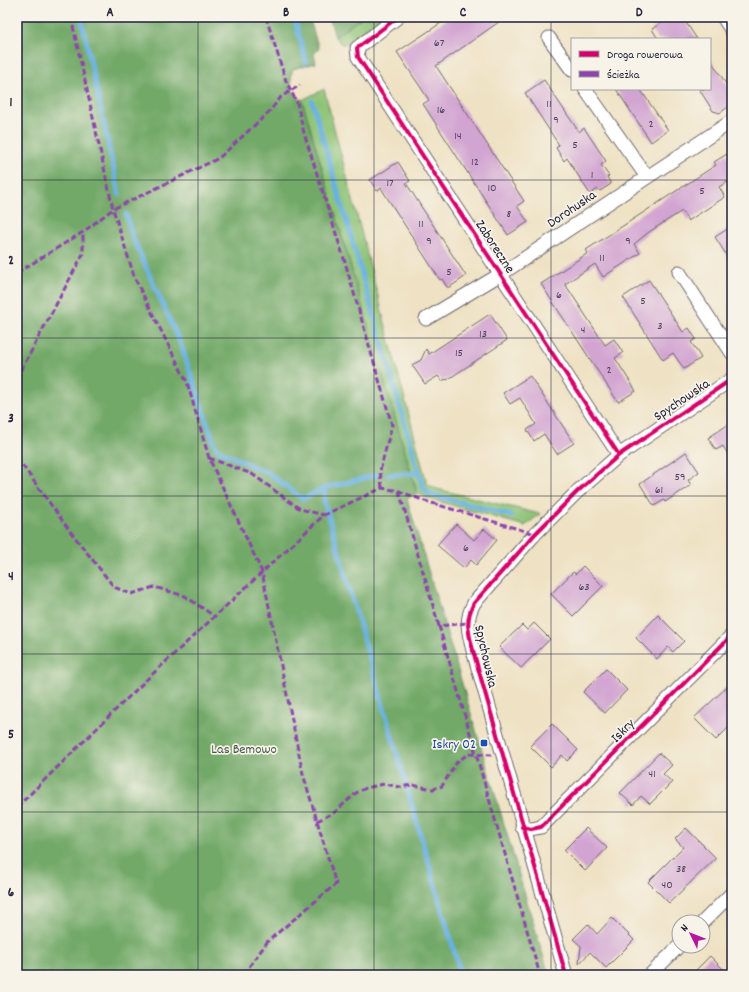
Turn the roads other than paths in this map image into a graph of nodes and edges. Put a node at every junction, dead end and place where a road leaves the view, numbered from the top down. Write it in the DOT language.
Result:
graph roads {
  1 [pos="398,17"];
  2 [pos="549,38"];
  3 [pos="571,69"];
  4 [pos="586,90"];
  5 [pos="732,121"];
  6 [pos="646,177"];
  7 [pos="679,272"];
  8 [pos="501,274"];
  9 [pos="426,319"];
  10 [pos="732,353"];
  11 [pos="732,378"];
  12 [pos="619,455"];
  13 [pos="732,635"];
  14 [pos="522,827"];
  15 [pos="732,893"];
  16 [pos="711,914"];
  17 [pos="671,954"];
  18 [pos="566,975"];
  19 [pos="650,975"];
  1 -- 8 [label="street, Zaboreczne"];
  2 -- 3 [label="street"];
  4 -- 6 [label="street"];
  5 -- 6 [label="street, Dorohuska"];
  6 -- 8 [label="street, Dorohuska"];
  7 -- 10 [label="street"];
  8 -- 9 [label="street, Dorohuska"];
  8 -- 12 [label="street, Zaboreczne"];
  11 -- 12 [label="street, Spychowska"];
  12 -- 14 [label="street, Spychowska"];
  13 -- 14 [label="street, Iskry"];
  14 -- 18 [label="street, Spychowska"];
  15 -- 16 [label="street"];
  17 -- 19 [label="street"];
}
